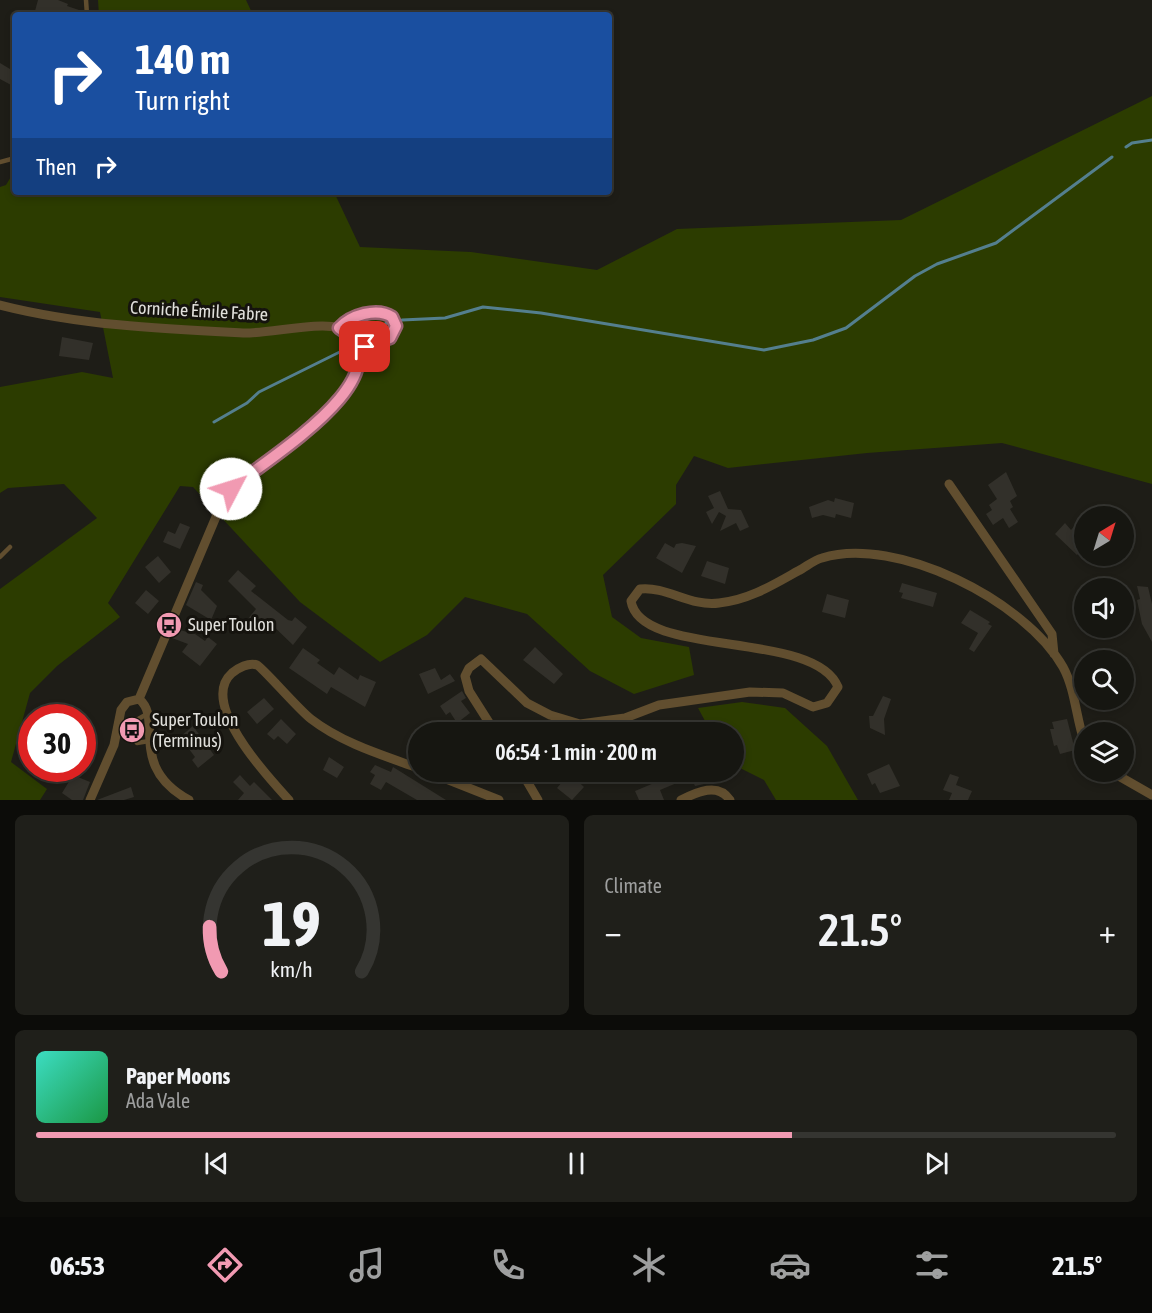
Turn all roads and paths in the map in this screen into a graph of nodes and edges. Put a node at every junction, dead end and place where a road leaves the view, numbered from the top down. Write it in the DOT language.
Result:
graph roads {
  1 [pos="0,305"];
  2 [pos="339,328"];
  3 [pos="365,347"];
  4 [pos="949,484"];
  5 [pos="10,547"];
  6 [pos="0,557"];
  7 [pos="1054,654"];
  8 [pos="139,699"];
  9 [pos="147,714"];
  10 [pos="489,722"];
  11 [pos="573,722"];
  12 [pos="595,722"];
  13 [pos="1079,722"];
  14 [pos="148,741"];
  15 [pos="408,764"];
  16 [pos="454,782"];
  17 [pos="527,782"];
  18 [pos="1129,782"];
  19 [pos="1152,795"];
  20 [pos="90,800"];
  21 [pos="189,800"];
  22 [pos="289,800"];
  23 [pos="499,800"];
  24 [pos="538,800"];
  25 [pos="681,800"];
  26 [pos="730,800"];
  1 -- 2 [label="street, Corniche Émile Fabre"];
  2 -- 3 [label="lane"];
  2 -- 8 [label="street"];
  4 -- 7 [label="street"];
  5 -- 6 [label="lane"];
  7 -- 12 [label="street"];
  7 -- 13 [label="street"];
  8 -- 9 [label="street"];
  8 -- 20 [label="street"];
  9 -- 14 [label="street"];
  9 -- 14 [label="lane"];
  10 -- 11 [label="street"];
  14 -- 21 [label="street"];
  15 -- 22 [label="street"];
  16 -- 23 [label="street"];
  17 -- 24 [label="street"];
  18 -- 19 [label="street"];
  25 -- 26 [label="street"];
}
